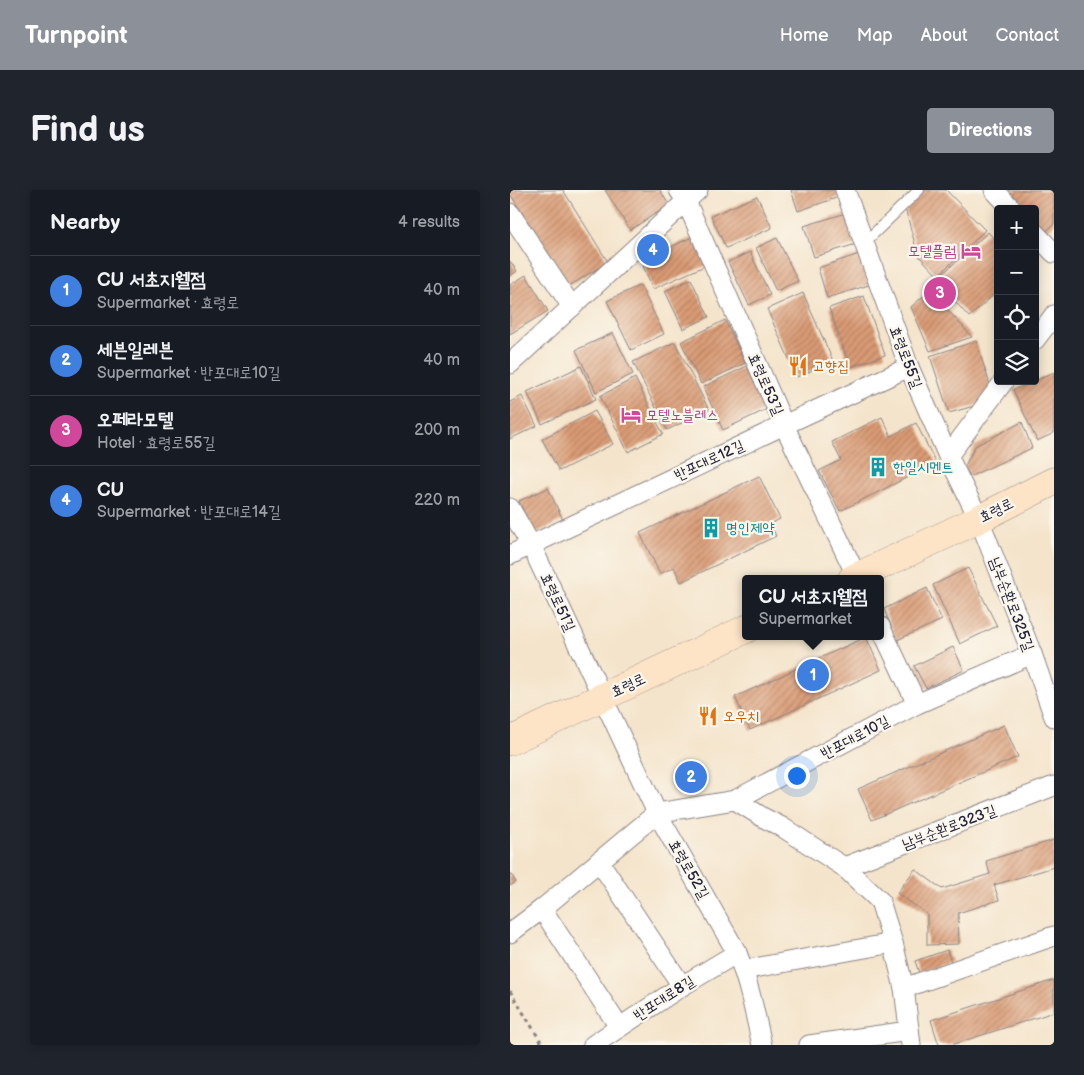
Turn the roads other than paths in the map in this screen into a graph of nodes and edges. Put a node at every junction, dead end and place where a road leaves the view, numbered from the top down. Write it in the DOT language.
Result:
graph roads {
  1 [pos="845,190"];
  2 [pos="919,190"];
  3 [pos="994,190"];
  4 [pos="688,194"];
  5 [pos="1008,205"];
  6 [pos="510,213"];
  7 [pos="1039,238"];
  8 [pos="864,243"];
  9 [pos="1054,253"];
  10 [pos="572,307"];
  11 [pos="1054,315"];
  12 [pos="1039,335"];
  13 [pos="510,364"];
  14 [pos="909,367"];
  15 [pos="1001,385"];
  16 [pos="784,425"];
  17 [pos="948,456"];
  18 [pos="1054,482"];
  19 [pos="510,508"];
  20 [pos="979,519"];
  21 [pos="531,545"];
  22 [pos="510,555"];
  23 [pos="854,575"];
  24 [pos="861,575"];
  25 [pos="742,631"];
  26 [pos="884,634"];
  27 [pos="1032,654"];
  28 [pos="603,698"];
  29 [pos="917,704"];
  30 [pos="1054,717"];
  31 [pos="510,741"];
  32 [pos="1054,786"];
  33 [pos="735,800"];
  34 [pos="657,813"];
  35 [pos="599,861"];
  36 [pos="844,867"];
  37 [pos="542,909"];
  38 [pos="510,933"];
  39 [pos="1054,936"];
  40 [pos="893,943"];
  41 [pos="740,961"];
  42 [pos="682,986"];
  43 [pos="904,988"];
  44 [pos="619,1027"];
  45 [pos="910,1038"];
  46 [pos="592,1045"];
  47 [pos="762,1045"];
  48 [pos="809,1045"];
  1 -- 8 [label="street, 효령로55길"];
  2 -- 8 [label="lane"];
  3 -- 5 [label="street"];
  4 -- 10 [label="street"];
  4 -- 16 [label="street, 효령로53길"];
  6 -- 10 [label="street"];
  7 -- 9 [label="street"];
  8 -- 14 [label="street, 효령로55길"];
  10 -- 13 [label="street"];
  11 -- 12 [label="street"];
  14 -- 16 [label="street, 반포대로12길"];
  14 -- 17 [label="street, 효령로55길"];
  15 -- 17 [label="street"];
  16 -- 21 [label="street, 반포대로12길"];
  16 -- 23 [label="street, 효령로53길"];
  17 -- 20 [label="street, 효령로55길"];
  18 -- 20 [label="main road, 효령로"];
  19 -- 21 [label="street, 효령로51길"];
  20 -- 24 [label="main road, 효령로"];
  20 -- 27 [label="street, 남부순환로325길"];
  21 -- 22 [label="street, 반포대로12길"];
  21 -- 28 [label="street, 효령로51길"];
  25 -- 28 [label="main road, 효령로"];
  26 -- 29 [label="street"];
  27 -- 29 [label="street, 반포대로10길"];
  27 -- 30 [label="street, 남부순환로325길"];
  28 -- 31 [label="main road, 효령로"];
  28 -- 34 [label="street, 효령로52길"];
  29 -- 33 [label="street, 반포대로10길"];
  32 -- 36 [label="street, 남부순환로323길"];
  33 -- 34 [label="street, 반포대로10길"];
  33 -- 36 [label="street"];
  34 -- 35 [label="street"];
  34 -- 41 [label="street, 효령로52길"];
  35 -- 37 [label="street"];
  35 -- 42 [label="street"];
  36 -- 40 [label="street"];
  37 -- 38 [label="street"];
  37 -- 44 [label="street"];
  39 -- 43 [label="street"];
  40 -- 41 [label="street"];
  40 -- 43 [label="street"];
  41 -- 42 [label="street, 반포대로8길"];
  41 -- 47 [label="street, 효령로52길"];
  42 -- 44 [label="street, 반포대로8길"];
  43 -- 45 [label="street"];
  44 -- 46 [label="street, 반포대로8길"];
  45 -- 48 [label="street"];
}
